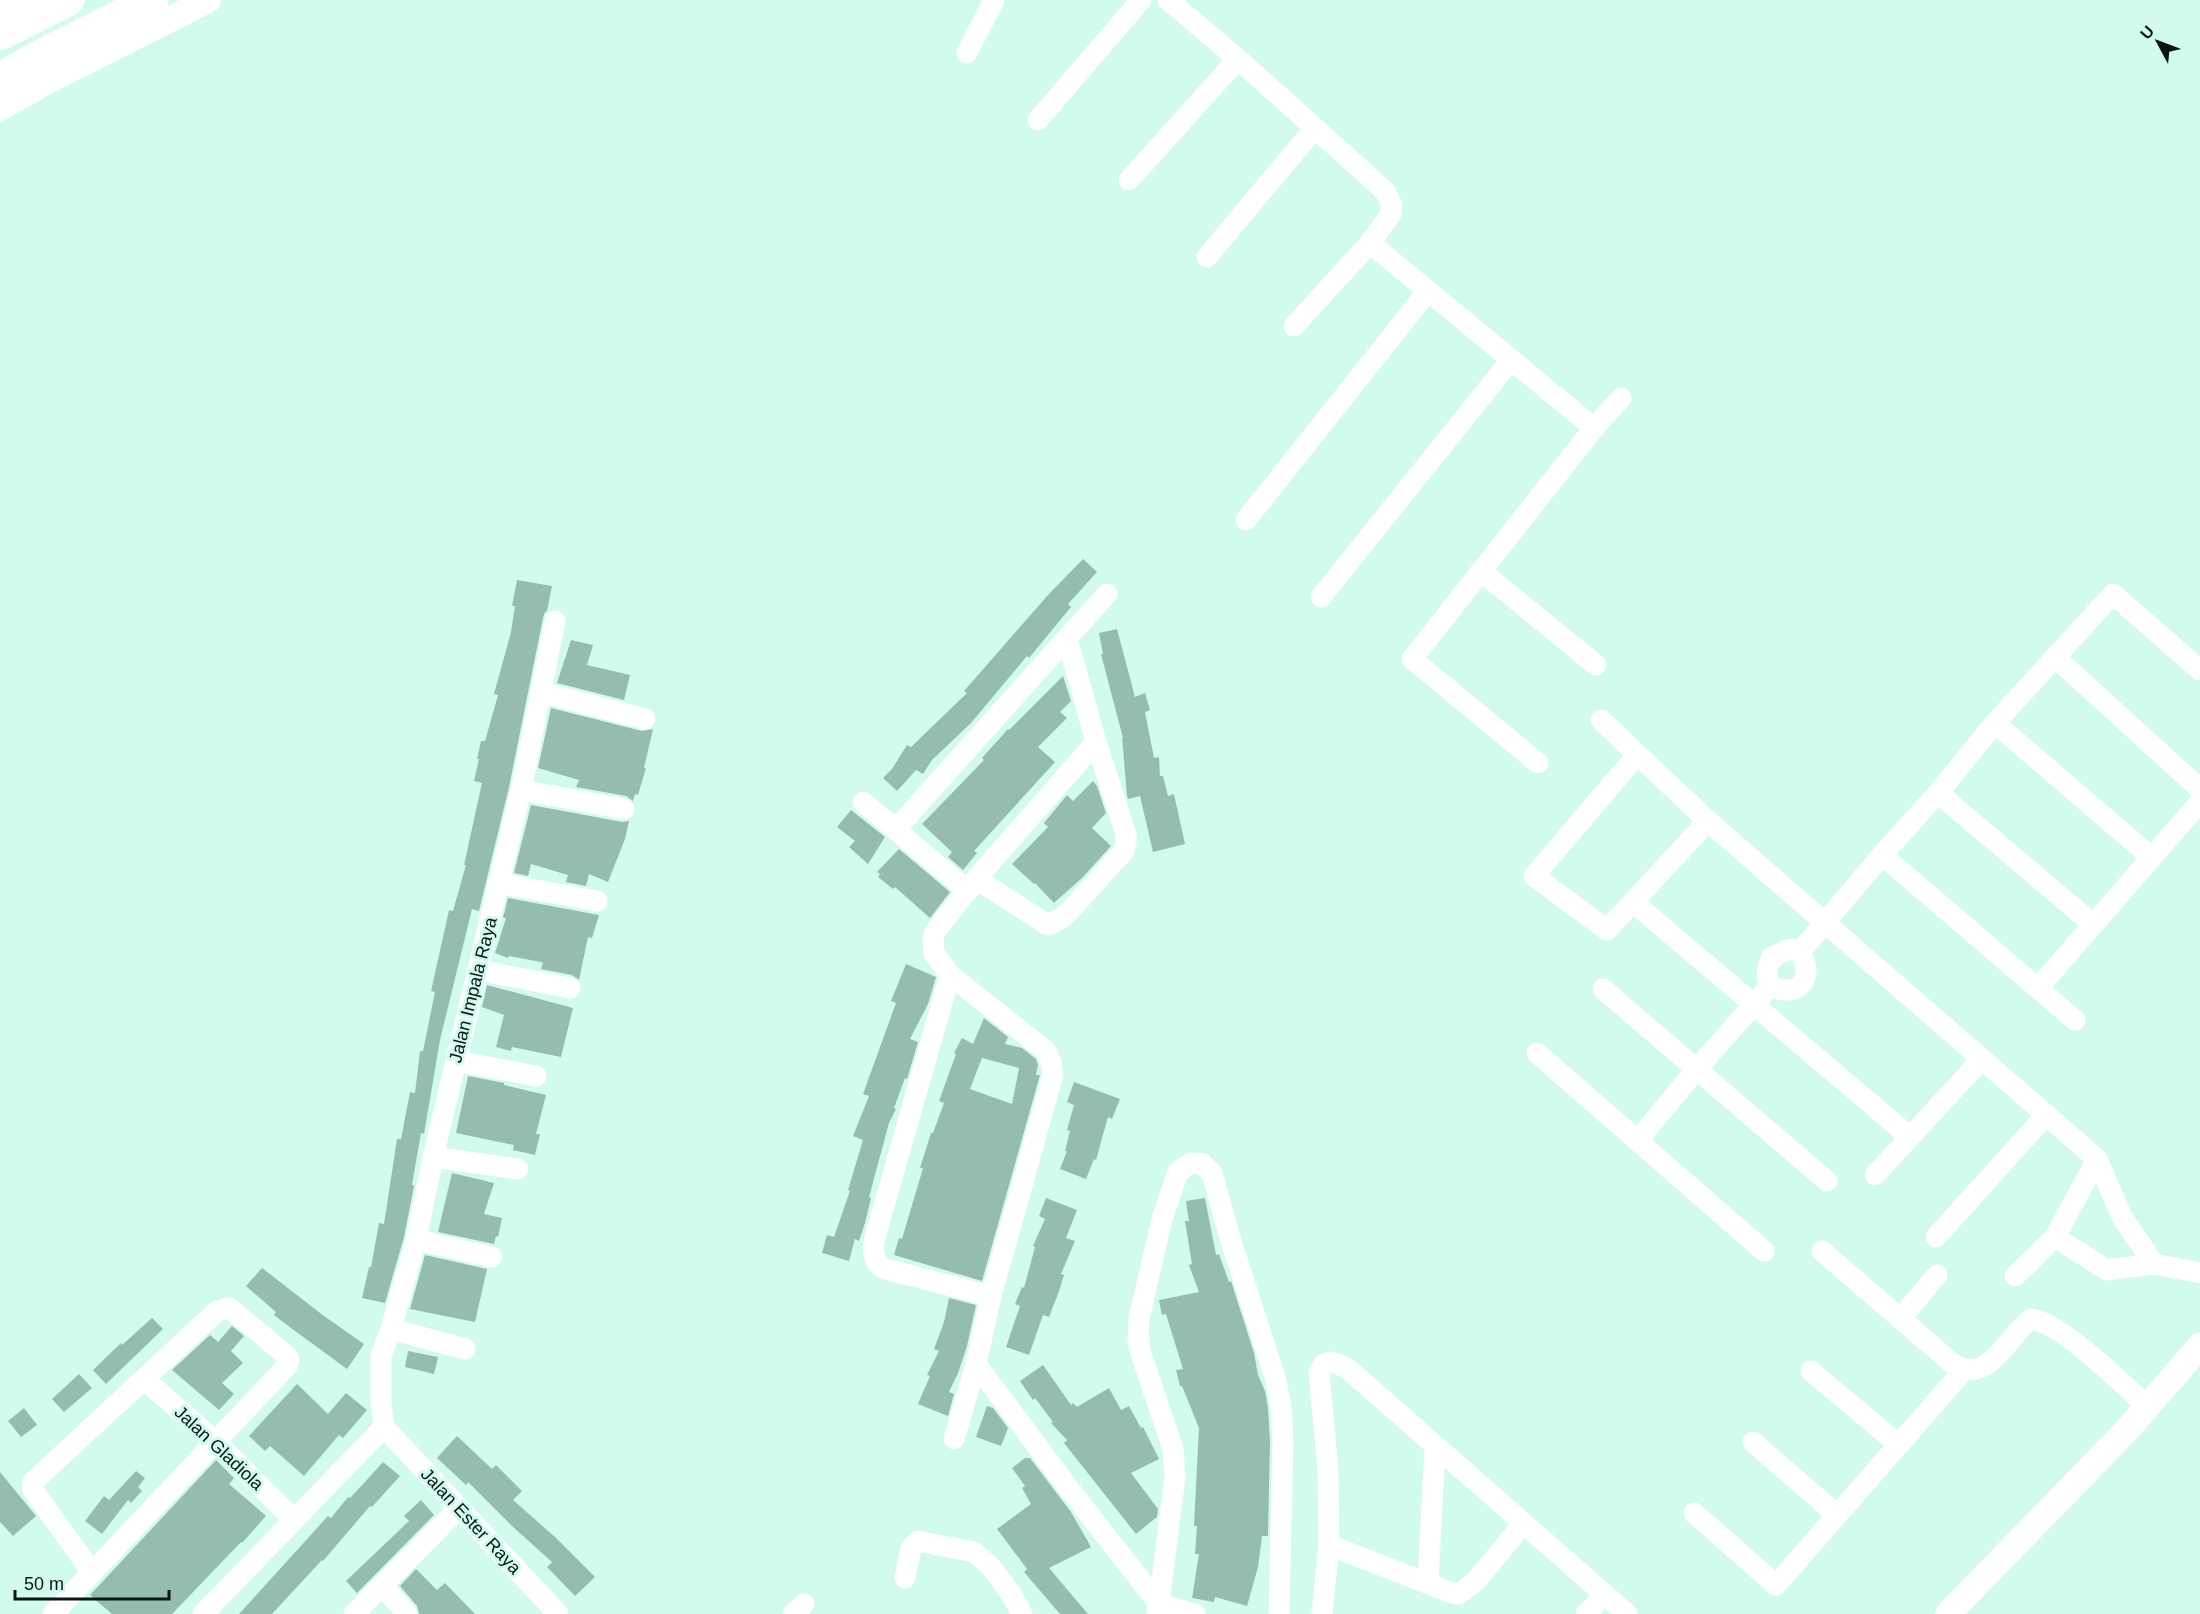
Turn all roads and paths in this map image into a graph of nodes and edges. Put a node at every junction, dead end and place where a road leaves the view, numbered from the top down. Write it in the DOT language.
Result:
graph roads {
  1 [pos="17,0"];
  2 [pos="68,0"];
  3 [pos="152,0"];
  4 [pos="208,0"];
  5 [pos="994,0"];
  6 [pos="1141,0"];
  7 [pos="1168,0"];
  8 [pos="0,9"];
  9 [pos="0,34"];
  10 [pos="967,53"];
  11 [pos="1238,59"];
  12 [pos="0,79"];
  13 [pos="0,108"];
  14 [pos="1038,120"];
  15 [pos="1314,129"];
  16 [pos="1129,180"];
  17 [pos="1370,243"];
  18 [pos="1208,257"];
  19 [pos="1428,291"];
  20 [pos="1294,326"];
  21 [pos="1510,360"];
  22 [pos="1622,398"];
  23 [pos="1594,428"];
  24 [pos="1246,520"];
  25 [pos="1481,571"];
  26 [pos="1107,594"];
  27 [pos="1321,597"];
  28 [pos="555,621"];
  29 [pos="1067,638"];
  30 [pos="2055,657"];
  31 [pos="1596,665"];
  32 [pos="2200,670"];
  33 [pos="540,692"];
  34 [pos="645,719"];
  35 [pos="1601,720"];
  36 [pos="1995,723"];
  37 [pos="1096,742"];
  38 [pos="1637,755"];
  39 [pos="1538,763"];
  40 [pos="2200,789"];
  41 [pos="521,790"];
  42 [pos="1938,793"];
  43 [pos="863,802"];
  44 [pos="2200,802"];
  45 [pos="624,809"];
  46 [pos="1708,821"];
  47 [pos="896,830"];
  48 [pos="1882,855"];
  49 [pos="2151,857"];
  50 [pos="498,884"];
  51 [pos="972,885"];
  52 [pos="597,901"];
  53 [pos="1634,902"];
  54 [pos="1824,922"];
  55 [pos="2093,924"];
  56 [pos="1800,952"];
  57 [pos="478,970"];
  58 [pos="950,975"];
  59 [pos="1770,986"];
  60 [pos="570,988"];
  61 [pos="2038,988"];
  62 [pos="1603,989"];
  63 [pos="1754,1003"];
  64 [pos="2075,1020"];
  65 [pos="1537,1053"];
  66 [pos="1982,1059"];
  67 [pos="456,1061"];
  68 [pos="1696,1070"];
  69 [pos="536,1076"];
  70 [pos="2046,1115"];
  71 [pos="1910,1137"];
  72 [pos="1637,1141"];
  73 [pos="433,1157"];
  74 [pos="2097,1159"];
  75 [pos="518,1169"];
  76 [pos="1875,1175"];
  77 [pos="1827,1181"];
  78 [pos="1936,1237"];
  79 [pos="2055,1237"];
  80 [pos="416,1240"];
  81 [pos="1764,1251"];
  82 [pos="1822,1251"];
  83 [pos="492,1257"];
  84 [pos="2154,1264"];
  85 [pos="2200,1273"];
  86 [pos="1937,1275"];
  87 [pos="2015,1276"];
  88 [pos="991,1296"];
  89 [pos="1900,1318"];
  90 [pos="391,1329"];
  91 [pos="2200,1346"];
  92 [pos="465,1349"];
  93 [pos="976,1364"];
  94 [pos="1964,1370"];
  95 [pos="1811,1371"];
  96 [pos="144,1378"];
  97 [pos="2148,1407"];
  98 [pos="384,1427"];
  99 [pos="954,1439"];
  100 [pos="1753,1442"];
  101 [pos="217,1443"];
  102 [pos="1899,1444"];
  103 [pos="1435,1446"];
  104 [pos="459,1508"];
  105 [pos="1694,1514"];
  106 [pos="1837,1515"];
  107 [pos="293,1519"];
  108 [pos="1523,1524"];
  109 [pos="1329,1545"];
  110 [pos="92,1572"];
  111 [pos="905,1578"];
  112 [pos="1428,1583"];
  113 [pos="382,1585"];
  114 [pos="1604,1595"];
  115 [pos="1157,1609"];
  116 [pos="53,1614"];
  117 [pos="202,1614"];
  118 [pos="354,1614"];
  119 [pos="408,1614"];
  120 [pos="558,1614"];
  121 [pos="1022,1614"];
  122 [pos="1195,1614"];
  123 [pos="1279,1614"];
  124 [pos="1322,1614"];
  125 [pos="1586,1614"];
  126 [pos="1627,1614"];
  127 [pos="1948,1614"];
  1 -- 8 [label="street"];
  2 -- 9 [label="highway"];
  3 -- 12 [label="highway"];
  4 -- 13 [label="street"];
  5 -- 10 [label="street"];
  6 -- 14 [label="street"];
  7 -- 11 [label="street"];
  11 -- 15 [label="street"];
  11 -- 16 [label="street"];
  15 -- 17 [label="street"];
  15 -- 18 [label="street"];
  17 -- 19 [label="street"];
  17 -- 20 [label="street"];
  19 -- 21 [label="street"];
  19 -- 24 [label="street"];
  21 -- 23 [label="street"];
  21 -- 27 [label="street"];
  22 -- 23 [label="street"];
  23 -- 25 [label="street"];
  25 -- 31 [label="street"];
  25 -- 39 [label="street"];
  26 -- 29 [label="street"];
  28 -- 33 [label="street, Jalan Impala Raya"];
  29 -- 37 [label="street"];
  29 -- 47 [label="street"];
  30 -- 32 [label="street"];
  30 -- 36 [label="street"];
  30 -- 40 [label="street"];
  33 -- 34 [label="street"];
  33 -- 41 [label="street, Jalan Impala Raya"];
  35 -- 38 [label="street"];
  36 -- 42 [label="street"];
  36 -- 49 [label="street"];
  37 -- 51 [label="street"];
  37 -- 51 [label="street"];
  38 -- 46 [label="street"];
  38 -- 53 [label="street"];
  41 -- 45 [label="street"];
  41 -- 50 [label="street, Jalan Impala Raya"];
  42 -- 48 [label="street"];
  42 -- 55 [label="street"];
  43 -- 47 [label="street"];
  44 -- 49 [label="street"];
  46 -- 53 [label="street"];
  46 -- 54 [label="street"];
  47 -- 51 [label="street"];
  48 -- 54 [label="street"];
  48 -- 61 [label="street"];
  49 -- 55 [label="street"];
  50 -- 52 [label="street"];
  50 -- 57 [label="street, Jalan Impala Raya"];
  51 -- 58 [label="street"];
  53 -- 63 [label="street"];
  54 -- 56 [label="street"];
  54 -- 66 [label="street"];
  55 -- 61 [label="street"];
  56 -- 59 [label="street"];
  56 -- 59 [label="street"];
  57 -- 60 [label="street"];
  57 -- 67 [label="street, Jalan Impala Raya"];
  58 -- 88 [label="street"];
  58 -- 88 [label="street"];
  59 -- 63 [label="street"];
  61 -- 64 [label="street"];
  62 -- 68 [label="street"];
  63 -- 68 [label="street"];
  63 -- 71 [label="street"];
  65 -- 72 [label="street"];
  66 -- 70 [label="street"];
  66 -- 71 [label="street"];
  67 -- 69 [label="street"];
  67 -- 73 [label="street, Jalan Impala Raya"];
  68 -- 72 [label="street"];
  68 -- 77 [label="street"];
  70 -- 74 [label="street"];
  70 -- 78 [label="street"];
  71 -- 76 [label="street"];
  72 -- 81 [label="street"];
  73 -- 75 [label="street"];
  73 -- 80 [label="street, Jalan Impala Raya"];
  74 -- 79 [label="street"];
  74 -- 84 [label="street"];
  79 -- 84 [label="street"];
  79 -- 87 [label="street"];
  80 -- 83 [label="street"];
  80 -- 90 [label="street, Jalan Impala Raya"];
  82 -- 89 [label="street"];
  84 -- 85 [label="street"];
  86 -- 89 [label="street"];
  88 -- 93 [label="street"];
  89 -- 94 [label="street"];
  90 -- 92 [label="street"];
  90 -- 98 [label="street, Jalan Impala Raya"];
  91 -- 97 [label="street"];
  93 -- 99 [label="street"];
  93 -- 115 [label="street"];
  94 -- 97 [label="street"];
  94 -- 102 [label="street"];
  95 -- 102 [label="street"];
  96 -- 101 [label="street, Jalan Gladiola"];
  96 -- 101 [label="street"];
  96 -- 110 [label="street"];
  97 -- 127 [label="street"];
  98 -- 104 [label="street, Jalan Ester Raya"];
  98 -- 107 [label="street"];
  100 -- 106 [label="street"];
  101 -- 107 [label="street, Jalan Gladiola"];
  101 -- 110 [label="street"];
  102 -- 106 [label="street"];
  103 -- 108 [label="street"];
  103 -- 109 [label="street"];
  103 -- 112 [label="street"];
  104 -- 113 [label="street"];
  104 -- 120 [label="street, Jalan Ester Raya"];
  105 -- 106 [label="street"];
  107 -- 117 [label="street"];
  108 -- 112 [label="street"];
  108 -- 114 [label="street"];
  109 -- 112 [label="street"];
  109 -- 124 [label="street"];
  110 -- 116 [label="street"];
  111 -- 121 [label="street"];
  113 -- 118 [label="street"];
  113 -- 119 [label="street"];
  114 -- 125 [label="street"];
  114 -- 126 [label="street"];
  115 -- 122 [label="street"];
  115 -- 123 [label="street"];
}
